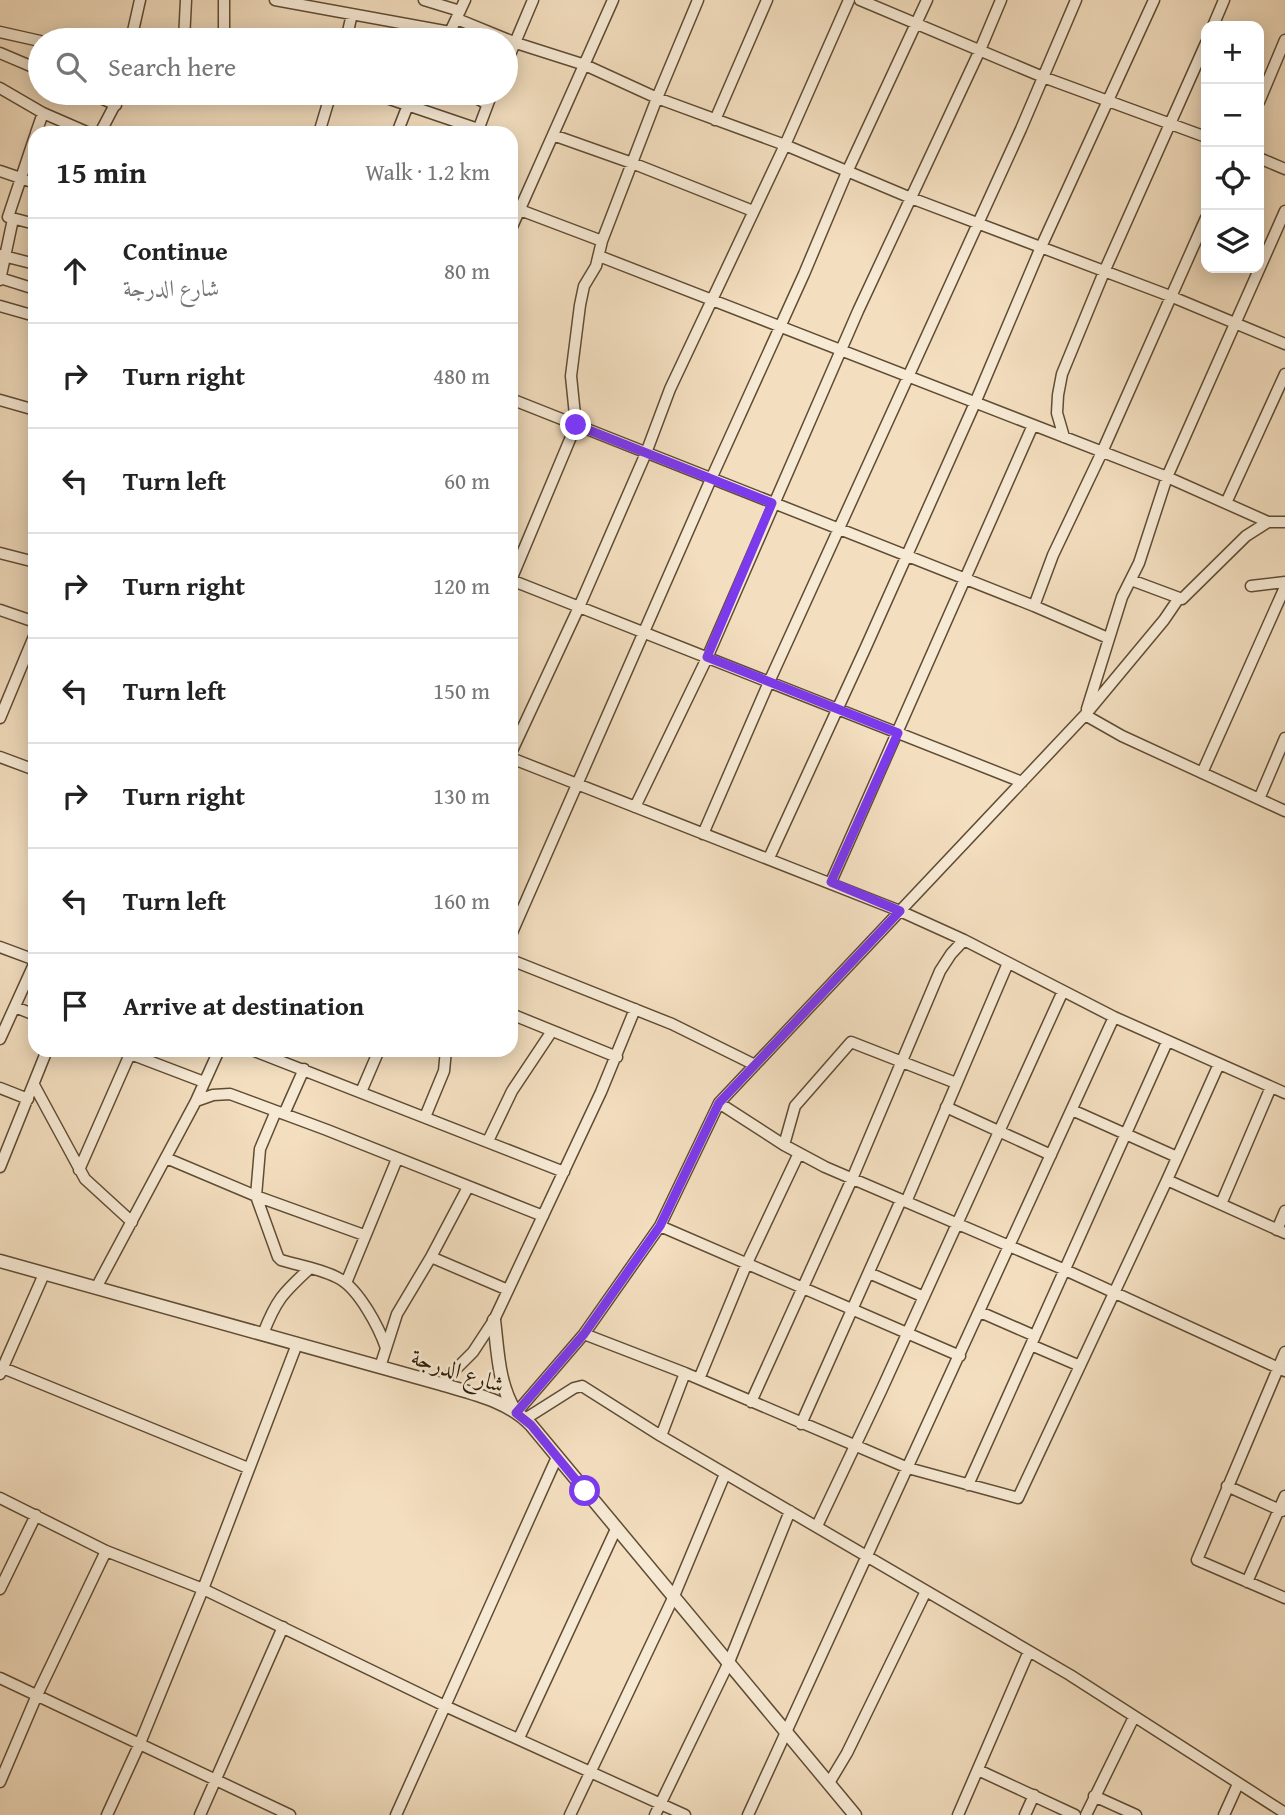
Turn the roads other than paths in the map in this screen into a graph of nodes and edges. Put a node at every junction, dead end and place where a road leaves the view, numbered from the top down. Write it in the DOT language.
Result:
graph roads {
  1 [pos="140,0"];
  2 [pos="186,0"];
  3 [pos="224,0"];
  4 [pos="275,0"];
  5 [pos="424,0"];
  6 [pos="465,0"];
  7 [pos="533,0"];
  8 [pos="614,0"];
  9 [pos="698,0"];
  10 [pos="767,0"];
  11 [pos="849,0"];
  12 [pos="860,0"];
  13 [pos="928,0"];
  14 [pos="1001,0"];
  15 [pos="1076,0"];
  16 [pos="1154,0"];
  17 [pos="1224,0"];
  18 [pos="352,14"];
  19 [pos="458,15"];
  20 [pos="1215,21"];
  21 [pos="917,22"];
  22 [pos="134,28"];
  23 [pos="185,28"];
  24 [pos="224,28"];
  25 [pos="349,28"];
  26 [pos="424,28"];
  27 [pos="452,28"];
  28 [pos="485,28"];
  29 [pos="0,32"];
  30 [pos="28,38"];
  31 [pos="518,38"];
  32 [pos="1285,40"];
  33 [pos="518,44"];
  34 [pos="980,50"];
  35 [pos="0,53"];
  36 [pos="1201,55"];
  37 [pos="28,65"];
  38 [pos="585,65"];
  39 [pos="1043,77"];
  40 [pos="0,88"];
  41 [pos="1264,90"];
  42 [pos="657,98"];
  43 [pos="1110,101"];
  44 [pos="28,104"];
  45 [pos="29,105"];
  46 [pos="116,105"];
  47 [pos="327,105"];
  48 [pos="408,105"];
  49 [pos="487,105"];
  50 [pos="43,113"];
  51 [pos="715,120"];
  52 [pos="1172,123"];
  53 [pos="39,126"];
  54 [pos="73,126"];
  55 [pos="104,126"];
  56 [pos="320,126"];
  57 [pos="400,126"];
  58 [pos="464,126"];
  59 [pos="479,126"];
  60 [pos="553,135"];
  61 [pos="1201,135"];
  62 [pos="785,145"];
  63 [pos="28,158"];
  64 [pos="1264,160"];
  65 [pos="632,163"];
  66 [pos="1285,169"];
  67 [pos="0,171"];
  68 [pos="847,172"];
  69 [pos="21,178"];
  70 [pos="28,180"];
  71 [pos="911,198"];
  72 [pos="520,210"];
  73 [pos="753,211"];
  74 [pos="1285,211"];
  75 [pos="518,213"];
  76 [pos="7,217"];
  77 [pos="28,222"];
  78 [pos="978,224"];
  79 [pos="1201,229"];
  80 [pos="603,241"];
  81 [pos="1041,247"];
  82 [pos="3,255"];
  83 [pos="599,256"];
  84 [pos="28,262"];
  85 [pos="1104,272"];
  86 [pos="0,279"];
  87 [pos="28,287"];
  88 [pos="1170,296"];
  89 [pos="712,298"];
  90 [pos="0,306"];
  91 [pos="28,314"];
  92 [pos="1235,324"];
  93 [pos="782,326"];
  94 [pos="1285,344"];
  95 [pos="841,349"];
  96 [pos="1285,374"];
  97 [pos="908,375"];
  98 [pos="0,400"];
  99 [pos="518,403"];
  100 [pos="975,403"];
  101 [pos="28,408"];
  102 [pos="576,425"];
  103 [pos="1033,425"];
  104 [pos="1064,437"];
  105 [pos="1102,452"];
  106 [pos="646,453"];
  107 [pos="1167,477"];
  108 [pos="711,479"];
  109 [pos="772,503"];
  110 [pos="1226,503"];
  111 [pos="1268,522"];
  112 [pos="1285,522"];
  113 [pos="838,529"];
  114 [pos="0,553"];
  115 [pos="905,555"];
  116 [pos="28,560"];
  117 [pos="518,563"];
  118 [pos="966,580"];
  119 [pos="1131,580"];
  120 [pos="518,583"];
  121 [pos="1285,585"];
  122 [pos="1251,586"];
  123 [pos="1179,598"];
  124 [pos="1282,604"];
  125 [pos="1034,606"];
  126 [pos="579,607"];
  127 [pos="0,610"];
  128 [pos="28,620"];
  129 [pos="643,633"];
  130 [pos="1108,638"];
  131 [pos="28,651"];
  132 [pos="707,657"];
  133 [pos="769,682"];
  134 [pos="837,709"];
  135 [pos="1085,715"];
  136 [pos="0,718"];
  137 [pos="898,733"];
  138 [pos="1285,738"];
  139 [pos="518,740"];
  140 [pos="0,757"];
  141 [pos="518,758"];
  142 [pos="28,767"];
  143 [pos="1202,773"];
  144 [pos="1022,782"];
  145 [pos="577,784"];
  146 [pos="1259,799"];
  147 [pos="635,807"];
  148 [pos="1285,811"];
  149 [pos="703,834"];
  150 [pos="769,858"];
  151 [pos="831,882"];
  152 [pos="900,911"];
  153 [pos="518,919"];
  154 [pos="964,940"];
  155 [pos="0,947"];
  156 [pos="28,958"];
  157 [pos="1008,962"];
  158 [pos="518,963"];
  159 [pos="28,977"];
  160 [pos="1063,991"];
  161 [pos="15,1007"];
  162 [pos="635,1009"];
  163 [pos="28,1012"];
  164 [pos="518,1017"];
  165 [pos="1114,1017"];
  166 [pos="552,1031"];
  167 [pos="0,1039"];
  168 [pos="1167,1042"];
  169 [pos="617,1056"];
  170 [pos="44,1057"];
  171 [pos="123,1057"];
  172 [pos="138,1057"];
  173 [pos="213,1057"];
  174 [pos="271,1057"];
  175 [pos="376,1057"];
  176 [pos="445,1057"];
  177 [pos="903,1062"];
  178 [pos="1219,1064"];
  179 [pos="755,1065"];
  180 [pos="304,1069"];
  181 [pos="204,1082"];
  182 [pos="956,1083"];
  183 [pos="34,1085"];
  184 [pos="0,1087"];
  185 [pos="1271,1087"];
  186 [pos="361,1092"];
  187 [pos="1285,1093"];
  188 [pos="28,1099"];
  189 [pos="196,1101"];
  190 [pos="719,1103"];
  191 [pos="946,1107"];
  192 [pos="1072,1110"];
  193 [pos="280,1112"];
  194 [pos="425,1117"];
  195 [pos="998,1131"];
  196 [pos="1126,1133"];
  197 [pos="0,1136"];
  198 [pos="11,1141"];
  199 [pos="488,1141"];
  200 [pos="784,1145"];
  201 [pos="799,1153"];
  202 [pos="1051,1155"];
  203 [pos="1178,1157"];
  204 [pos="166,1158"];
  205 [pos="397,1159"];
  206 [pos="0,1167"];
  207 [pos="79,1170"];
  208 [pos="564,1172"];
  209 [pos="852,1179"];
  210 [pos="1167,1180"];
  211 [pos="468,1187"];
  212 [pos="256,1196"];
  213 [pos="903,1201"];
  214 [pos="1221,1204"];
  215 [pos="1285,1210"];
  216 [pos="543,1216"];
  217 [pos="132,1222"];
  218 [pos="958,1224"];
  219 [pos="660,1226"];
  220 [pos="1281,1231"];
  221 [pos="364,1235"];
  222 [pos="1010,1246"];
  223 [pos="430,1258"];
  224 [pos="0,1261"];
  225 [pos="747,1264"];
  226 [pos="309,1269"];
  227 [pos="1063,1269"];
  228 [pos="869,1273"];
  229 [pos="44,1274"];
  230 [pos="346,1283"];
  231 [pos="801,1287"];
  232 [pos="96,1288"];
  233 [pos="508,1290"];
  234 [pos="1114,1293"];
  235 [pos="924,1297"];
  236 [pos="852,1309"];
  237 [pos="980,1312"];
  238 [pos="494,1320"];
  239 [pos="908,1333"];
  240 [pos="262,1334"];
  241 [pos="584,1334"];
  242 [pos="1033,1340"];
  243 [pos="297,1344"];
  244 [pos="386,1348"];
  245 [pos="1285,1352"];
  246 [pos="960,1356"];
  247 [pos="1080,1366"];
  248 [pos="380,1367"];
  249 [pos="1282,1369"];
  250 [pos="1,1371"];
  251 [pos="685,1373"];
  252 [pos="699,1379"];
  253 [pos="442,1384"];
  254 [pos="751,1402"];
  255 [pos="520,1416"];
  256 [pos="801,1424"];
  257 [pos="660,1436"];
  258 [pos="855,1446"];
  259 [pos="557,1457"];
  260 [pos="248,1468"];
  261 [pos="908,1468"];
  262 [pos="725,1474"];
  263 [pos="968,1485"];
  264 [pos="1227,1486"];
  265 [pos="1285,1496"];
  266 [pos="0,1498"];
  267 [pos="790,1511"];
  268 [pos="1282,1511"];
  269 [pos="36,1515"];
  270 [pos="817,1526"];
  271 [pos="616,1529"];
  272 [pos="106,1551"];
  273 [pos="868,1557"];
  274 [pos="1247,1582"];
  275 [pos="0,1589"];
  276 [pos="203,1589"];
  277 [pos="926,1591"];
  278 [pos="674,1596"];
  279 [pos="1285,1598"];
  280 [pos="283,1627"];
  281 [pos="1029,1651"];
  282 [pos="729,1662"];
  283 [pos="0,1678"];
  284 [pos="37,1695"];
  285 [pos="445,1706"];
  286 [pos="1134,1717"];
  287 [pos="787,1733"];
  288 [pos="519,1738"];
  289 [pos="140,1743"];
  290 [pos="978,1770"];
  291 [pos="590,1771"];
  292 [pos="217,1779"];
  293 [pos="0,1782"];
  294 [pos="829,1783"];
  295 [pos="1238,1784"];
  296 [pos="1034,1795"];
  297 [pos="1094,1796"];
  298 [pos="660,1804"];
  299 [pos="850,1813"];
  300 [pos="1285,1813"];
  301 [pos="107,1815"];
  302 [pos="200,1815"];
  303 [pos="290,1815"];
  304 [pos="396,1815"];
  305 [pos="570,1815"];
  306 [pos="655,1815"];
  307 [pos="685,1815"];
  308 [pos="748,1815"];
  309 [pos="958,1815"];
  310 [pos="1025,1815"];
  311 [pos="1075,1815"];
  312 [pos="1086,1815"];
  313 [pos="1136,1815"];
  314 [pos="1224,1815"];
  1 -- 22 [label="street"];
  2 -- 23 [label="street"];
  3 -- 24 [label="street"];
  4 -- 18 [label="street"];
  5 -- 19 [label="street"];
  6 -- 19 [label="street"];
  7 -- 31 [label="street"];
  8 -- 38 [label="street"];
  9 -- 42 [label="street"];
  10 -- 51 [label="street"];
  11 -- 62 [label="street"];
  12 -- 21 [label="street"];
  13 -- 21 [label="street"];
  14 -- 34 [label="street"];
  15 -- 39 [label="street"];
  16 -- 43 [label="street"];
  17 -- 20 [label="street"];
  18 -- 25 [label="street"];
  18 -- 26 [label="street"];
  19 -- 27 [label="street"];
  19 -- 28 [label="street"];
  21 -- 34 [label="street"];
  21 -- 68 [label="street"];
  29 -- 30 [label="street"];
  32 -- 41 [label="street"];
  33 -- 38 [label="street"];
  34 -- 39 [label="street"];
  34 -- 71 [label="street"];
  35 -- 37 [label="street"];
  36 -- 52 [label="street"];
  38 -- 42 [label="street"];
  38 -- 60 [label="street"];
  39 -- 43 [label="street"];
  39 -- 78 [label="street"];
  40 -- 44 [label="street"];
  42 -- 51 [label="street"];
  42 -- 65 [label="street"];
  43 -- 52 [label="street"];
  43 -- 81 [label="street"];
  45 -- 50 [label="street"];
  46 -- 55 [label="street"];
  47 -- 56 [label="street"];
  48 -- 57 [label="street"];
  48 -- 58 [label="street"];
  49 -- 59 [label="street"];
  50 -- 53 [label="street"];
  50 -- 54 [label="street"];
  51 -- 62 [label="street"];
  52 -- 61 [label="street"];
  52 -- 85 [label="street"];
  60 -- 65 [label="street"];
  60 -- 72 [label="street"];
  62 -- 68 [label="street"];
  62 -- 73 [label="street"];
  63 -- 69 [label="street"];
  64 -- 66 [label="street"];
  65 -- 73 [label="street"];
  65 -- 80 [label="street"];
  67 -- 69 [label="street"];
  68 -- 71 [label="street"];
  68 -- 93 [label="street"];
  69 -- 70 [label="street"];
  69 -- 76 [label="street"];
  71 -- 78 [label="street"];
  71 -- 95 [label="street"];
  72 -- 75 [label="street"];
  72 -- 80 [label="street"];
  73 -- 89 [label="street"];
  74 -- 92 [label="street"];
  76 -- 77 [label="street"];
  76 -- 82 [label="street"];
  78 -- 81 [label="street"];
  78 -- 97 [label="street"];
  79 -- 88 [label="street"];
  80 -- 83 [label="street"];
  81 -- 85 [label="street"];
  81 -- 100 [label="street"];
  82 -- 84 [label="street"];
  82 -- 86 [label="street"];
  83 -- 89 [label="street"];
  83 -- 102 [label="street"];
  85 -- 88 [label="street"];
  85 -- 104 [label="street"];
  86 -- 87 [label="street"];
  88 -- 92 [label="street"];
  88 -- 105 [label="street"];
  89 -- 93 [label="street"];
  89 -- 106 [label="street"];
  90 -- 91 [label="street"];
  92 -- 94 [label="street"];
  92 -- 107 [label="street"];
  93 -- 95 [label="street"];
  93 -- 108 [label="street"];
  95 -- 97 [label="street"];
  95 -- 109 [label="street"];
  96 -- 110 [label="street"];
  97 -- 100 [label="street"];
  97 -- 113 [label="street"];
  98 -- 101 [label="street"];
  99 -- 102 [label="street"];
  100 -- 103 [label="street"];
  100 -- 115 [label="street"];
  102 -- 106 [label="street"];
  102 -- 117 [label="street"];
  103 -- 104 [label="street"];
  103 -- 118 [label="street"];
  104 -- 105 [label="street"];
  105 -- 107 [label="street"];
  105 -- 125 [label="street"];
  106 -- 108 [label="street"];
  106 -- 126 [label="street"];
  107 -- 110 [label="street"];
  107 -- 119 [label="street"];
  108 -- 109 [label="street"];
  108 -- 129 [label="street"];
  109 -- 113 [label="street"];
  109 -- 132 [label="street"];
  110 -- 111 [label="street"];
  111 -- 112 [label="street"];
  111 -- 123 [label="street"];
  113 -- 115 [label="street"];
  113 -- 133 [label="street"];
  114 -- 116 [label="street"];
  115 -- 118 [label="street"];
  115 -- 134 [label="street"];
  118 -- 125 [label="street"];
  118 -- 137 [label="street"];
  119 -- 123 [label="street"];
  119 -- 130 [label="street"];
  120 -- 126 [label="street"];
  121 -- 122 [label="street"];
  121 -- 124 [label="street"];
  123 -- 135 [label="street"];
  124 -- 143 [label="street"];
  125 -- 130 [label="street"];
  126 -- 129 [label="street"];
  126 -- 139 [label="street"];
  127 -- 128 [label="street"];
  129 -- 132 [label="street"];
  129 -- 145 [label="street"];
  130 -- 135 [label="street"];
  131 -- 136 [label="street"];
  132 -- 133 [label="street"];
  132 -- 147 [label="street"];
  133 -- 134 [label="street"];
  133 -- 149 [label="street"];
  134 -- 137 [label="street"];
  134 -- 150 [label="street"];
  135 -- 143 [label="street"];
  135 -- 144 [label="street"];
  137 -- 144 [label="street"];
  137 -- 151 [label="street"];
  138 -- 146 [label="street"];
  140 -- 142 [label="street"];
  141 -- 145 [label="street"];
  143 -- 146 [label="street"];
  144 -- 152 [label="street"];
  145 -- 147 [label="street"];
  145 -- 153 [label="street"];
  146 -- 148 [label="street"];
  147 -- 149 [label="street"];
  149 -- 150 [label="street"];
  150 -- 151 [label="street"];
  151 -- 152 [label="street"];
  152 -- 154 [label="street"];
  152 -- 179 [label="street"];
  154 -- 157 [label="street"];
  154 -- 177 [label="street"];
  155 -- 156 [label="street"];
  157 -- 160 [label="street"];
  157 -- 182 [label="street"];
  158 -- 162 [label="street"];
  159 -- 161 [label="street"];
  160 -- 165 [label="street"];
  160 -- 195 [label="street"];
  161 -- 163 [label="street"];
  161 -- 167 [label="street"];
  162 -- 169 [label="street"];
  162 -- 179 [label="street"];
  164 -- 166 [label="street"];
  165 -- 168 [label="street"];
  165 -- 192 [label="street"];
  166 -- 169 [label="street"];
  166 -- 199 [label="street"];
  168 -- 178 [label="street"];
  168 -- 196 [label="street"];
  169 -- 208 [label="street"];
  170 -- 183 [label="street"];
  171 -- 207 [label="street"];
  172 -- 181 [label="street"];
  173 -- 181 [label="street"];
  174 -- 180 [label="street"];
  175 -- 186 [label="street"];
  176 -- 194 [label="street"];
  177 -- 182 [label="street"];
  177 -- 200 [label="street"];
  177 -- 209 [label="street"];
  178 -- 185 [label="street"];
  178 -- 203 [label="street"];
  179 -- 190 [label="street"];
  180 -- 186 [label="street"];
  180 -- 193 [label="street"];
  181 -- 189 [label="street"];
  182 -- 191 [label="street"];
  183 -- 188 [label="street"];
  183 -- 207 [label="street"];
  184 -- 188 [label="street"];
  185 -- 187 [label="street"];
  185 -- 214 [label="street"];
  186 -- 194 [label="street"];
  188 -- 198 [label="street"];
  189 -- 193 [label="street"];
  189 -- 204 [label="street"];
  190 -- 200 [label="street"];
  190 -- 219 [label="street"];
  191 -- 195 [label="street"];
  191 -- 213 [label="street"];
  192 -- 196 [label="street"];
  192 -- 202 [label="street"];
  193 -- 205 [label="street"];
  193 -- 212 [label="street"];
  194 -- 199 [label="street"];
  195 -- 202 [label="street"];
  195 -- 218 [label="street"];
  196 -- 203 [label="street"];
  196 -- 227 [label="street"];
  197 -- 198 [label="street"];
  198 -- 206 [label="street"];
  199 -- 208 [label="street"];
  200 -- 201 [label="street"];
  201 -- 209 [label="street"];
  201 -- 225 [label="street"];
  202 -- 222 [label="street"];
  203 -- 210 [label="street"];
  204 -- 212 [label="street"];
  204 -- 217 [label="street"];
  205 -- 211 [label="street"];
  205 -- 221 [label="street"];
  207 -- 217 [label="street"];
  208 -- 216 [label="street"];
  209 -- 213 [label="street"];
  209 -- 231 [label="street"];
  210 -- 214 [label="street"];
  210 -- 234 [label="street"];
  211 -- 216 [label="street"];
  211 -- 223 [label="street"];
  212 -- 221 [label="street"];
  212 -- 226 [label="street"];
  213 -- 218 [label="street"];
  213 -- 228 [label="street"];
  214 -- 220 [label="street"];
  215 -- 220 [label="street"];
  216 -- 233 [label="street"];
  217 -- 232 [label="street"];
  218 -- 222 [label="street"];
  218 -- 235 [label="street"];
  219 -- 225 [label="street"];
  219 -- 241 [label="street"];
  221 -- 230 [label="street"];
  222 -- 227 [label="street"];
  222 -- 237 [label="street"];
  223 -- 233 [label="street"];
  223 -- 244 [label="street"];
  224 -- 229 [label="street, شارع الدرجة"];
  225 -- 231 [label="street"];
  225 -- 252 [label="street"];
  226 -- 230 [label="street"];
  226 -- 240 [label="street"];
  227 -- 234 [label="street"];
  227 -- 242 [label="street"];
  228 -- 235 [label="street"];
  228 -- 236 [label="street"];
  229 -- 232 [label="street, شارع الدرجة"];
  229 -- 250 [label="street"];
  230 -- 244 [label="street"];
  231 -- 236 [label="street"];
  231 -- 254 [label="street"];
  232 -- 240 [label="street, شارع الدرجة"];
  233 -- 238 [label="street"];
  234 -- 247 [label="street"];
  234 -- 249 [label="street"];
  235 -- 239 [label="street"];
  236 -- 239 [label="street"];
  236 -- 256 [label="street"];
  237 -- 242 [label="street"];
  237 -- 246 [label="street"];
  238 -- 253 [label="street"];
  238 -- 255 [label="street"];
  239 -- 246 [label="street"];
  239 -- 258 [label="street"];
  240 -- 243 [label="street, شارع الدرجة"];
  241 -- 251 [label="street"];
  241 -- 255 [label="street"];
  242 -- 247 [label="street"];
  242 -- 263 [label="street"];
  243 -- 248 [label="street, شارع الدرجة"];
  243 -- 260 [label="street"];
  244 -- 248 [label="street"];
  245 -- 249 [label="street"];
  246 -- 261 [label="street"];
  247 -- 263 [label="street"];
  248 -- 253 [label="street, شارع الدرجة"];
  249 -- 264 [label="street"];
  250 -- 260 [label="street"];
  251 -- 252 [label="street"];
  251 -- 257 [label="street"];
  252 -- 254 [label="street"];
  253 -- 255 [label="street, شارع الدرجة"];
  254 -- 256 [label="street"];
  255 -- 257 [label="street"];
  255 -- 259 [label="street, شارع الدرجة"];
  256 -- 258 [label="street"];
  257 -- 262 [label="street"];
  258 -- 261 [label="street"];
  258 -- 270 [label="street"];
  259 -- 271 [label="street, شارع الدرجة"];
  259 -- 285 [label="street"];
  260 -- 276 [label="street"];
  261 -- 263 [label="street"];
  261 -- 273 [label="street"];
  262 -- 267 [label="street"];
  262 -- 278 [label="street"];
  264 -- 268 [label="street"];
  264 -- 274 [label="street"];
  265 -- 268 [label="street"];
  266 -- 269 [label="street"];
  267 -- 270 [label="street"];
  267 -- 282 [label="street"];
  268 -- 274 [label="street"];
  269 -- 272 [label="street"];
  269 -- 275 [label="street"];
  270 -- 273 [label="street"];
  271 -- 278 [label="street, شارع الدرجة"];
  271 -- 288 [label="street"];
  272 -- 276 [label="street"];
  272 -- 284 [label="street"];
  273 -- 277 [label="street"];
  273 -- 287 [label="street"];
  274 -- 279 [label="street"];
  276 -- 280 [label="street"];
  276 -- 289 [label="street"];
  277 -- 281 [label="street"];
  277 -- 294 [label="street"];
  278 -- 282 [label="street, شارع الدرجة"];
  278 -- 291 [label="street"];
  280 -- 285 [label="street"];
  280 -- 292 [label="street"];
  281 -- 286 [label="street"];
  281 -- 290 [label="street"];
  282 -- 287 [label="street, شارع الدرجة"];
  282 -- 298 [label="street"];
  283 -- 284 [label="street"];
  284 -- 289 [label="street"];
  284 -- 293 [label="street"];
  285 -- 288 [label="street"];
  285 -- 304 [label="street"];
  286 -- 295 [label="street"];
  286 -- 297 [label="street"];
  287 -- 294 [label="street, شارع الدرجة"];
  287 -- 308 [label="street"];
  288 -- 291 [label="street"];
  289 -- 292 [label="street"];
  289 -- 301 [label="street"];
  290 -- 296 [label="street"];
  290 -- 309 [label="street"];
  291 -- 298 [label="street"];
  291 -- 305 [label="street"];
  292 -- 302 [label="street"];
  292 -- 303 [label="street"];
  294 -- 299 [label="street, شارع الدرجة"];
  295 -- 300 [label="street"];
  295 -- 314 [label="street"];
  296 -- 310 [label="street"];
  296 -- 311 [label="street"];
  297 -- 312 [label="street"];
  297 -- 313 [label="street"];
  298 -- 306 [label="street"];
  298 -- 307 [label="street"];
}
